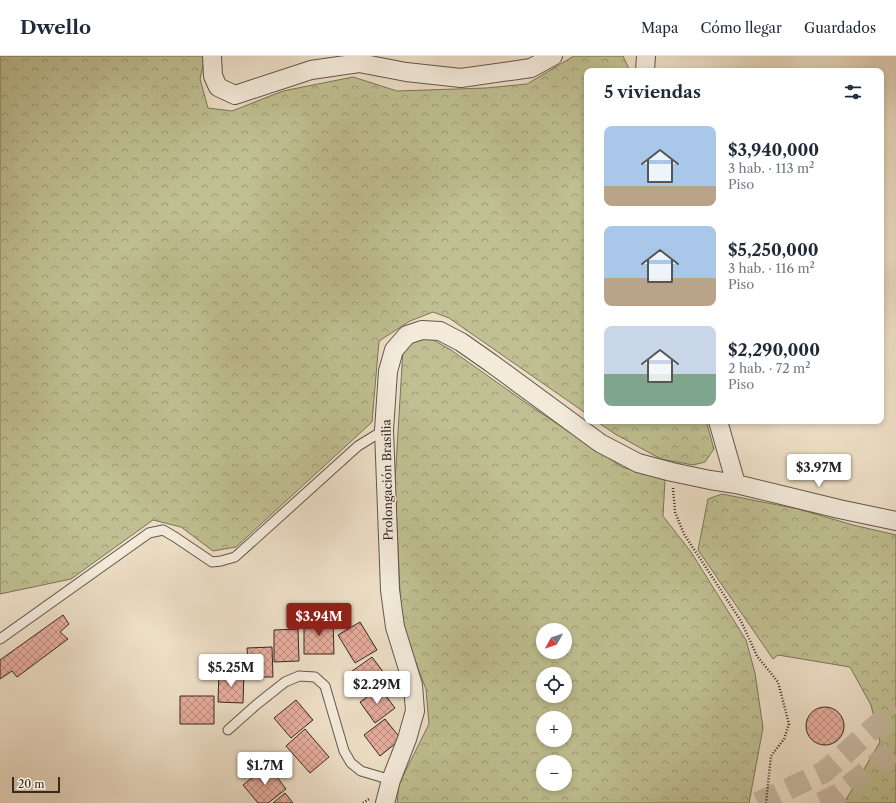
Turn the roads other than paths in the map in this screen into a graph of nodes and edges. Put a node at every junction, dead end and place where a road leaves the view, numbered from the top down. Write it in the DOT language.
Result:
graph roads {
  1 [pos="212,56"];
  2 [pos="553,56"];
  3 [pos="646,56"];
  4 [pos="645,68"];
  5 [pos="719,424"];
  6 [pos="384,430"];
  7 [pos="736,484"];
  8 [pos="896,521"];
  9 [pos="0,639"];
  10 [pos="228,730"];
  11 [pos="391,780"];
  12 [pos="385,803"];
  1 -- 2 [label="street"];
  3 -- 4 [label="street"];
  5 -- 7 [label="street"];
  6 -- 7 [label="street, Prolongación Brasilia"];
  6 -- 9 [label="lane"];
  6 -- 11 [label="street, Prolongación Brasilia"];
  7 -- 8 [label="street, Prolongación Brasilia"];
  10 -- 11 [label="lane"];
  11 -- 12 [label="street, Prolongación Brasilia"];
}
